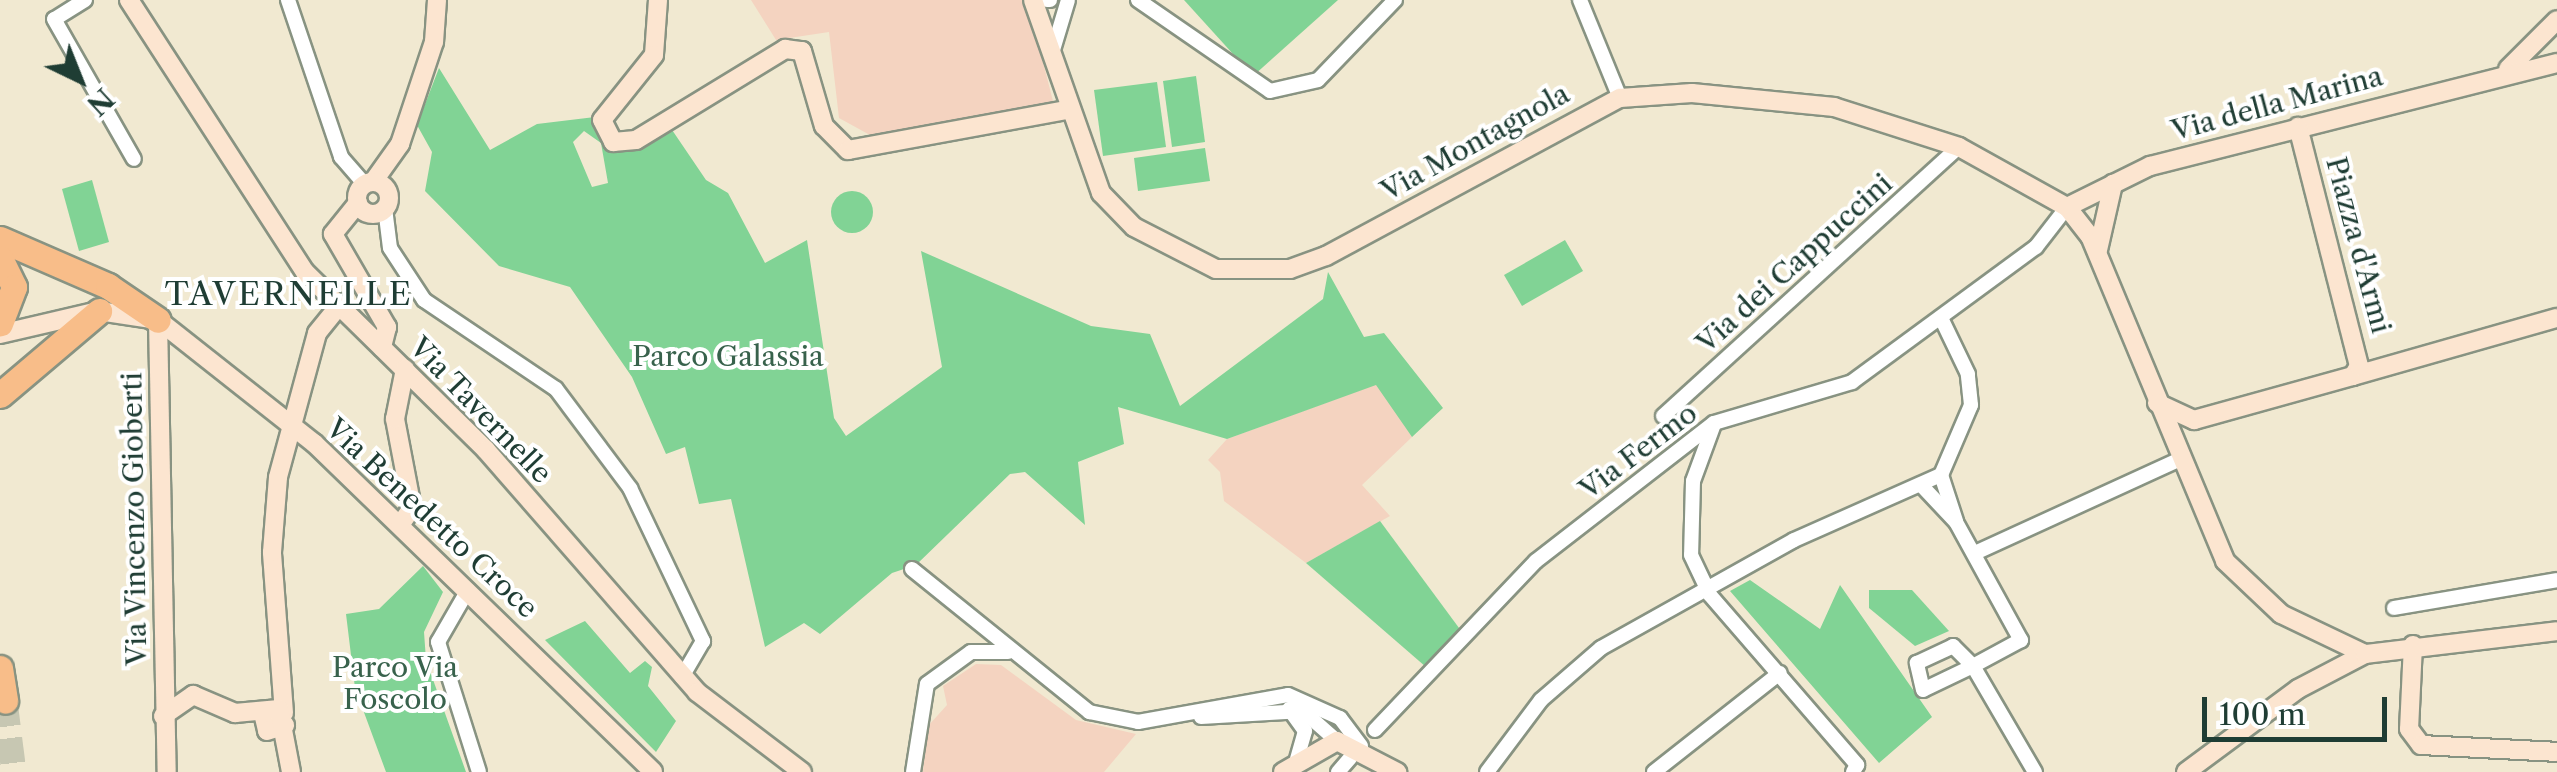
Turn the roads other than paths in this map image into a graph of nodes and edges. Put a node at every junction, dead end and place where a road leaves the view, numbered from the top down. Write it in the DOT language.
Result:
graph roads {
  1 [pos="85,0"];
  2 [pos="129,0"];
  3 [pos="288,0"];
  4 [pos="438,0"];
  5 [pos="658,0"];
  6 [pos="1033,0"];
  7 [pos="1068,0"];
  8 [pos="1138,0"];
  9 [pos="1394,0"];
  10 [pos="1580,0"];
  11 [pos="2557,20"];
  12 [pos="1052,61"];
  13 [pos="2557,64"];
  14 [pos="2508,69"];
  15 [pos="1620,98"];
  16 [pos="1066,110"];
  17 [pos="2298,127"];
  18 [pos="1959,148"];
  19 [pos="393,158"];
  20 [pos="134,159"];
  21 [pos="2114,184"];
  22 [pos="365,190"];
  23 [pos="387,202"];
  24 [pos="2067,208"];
  25 [pos="0,238"];
  26 [pos="2098,252"];
  27 [pos="0,258"];
  28 [pos="338,307"];
  29 [pos="99,311"];
  30 [pos="2557,318"];
  31 [pos="158,320"];
  32 [pos="1943,322"];
  33 [pos="0,323"];
  34 [pos="0,334"];
  35 [pos="382,347"];
  36 [pos="405,369"];
  37 [pos="2352,376"];
  38 [pos="0,396"];
  39 [pos="2153,399"];
  40 [pos="1663,416"];
  41 [pos="2194,420"];
  42 [pos="286,421"];
  43 [pos="1714,424"];
  44 [pos="314,443"];
  45 [pos="2176,460"];
  46 [pos="280,464"];
  47 [pos="1941,476"];
  48 [pos="1923,487"];
  49 [pos="2197,508"];
  50 [pos="1956,522"];
  51 [pos="400,525"];
  52 [pos="1974,553"];
  53 [pos="912,569"];
  54 [pos="2557,580"];
  55 [pos="1705,588"];
  56 [pos="468,590"];
  57 [pos="2394,608"];
  58 [pos="2557,631"];
  59 [pos="2412,645"];
  60 [pos="1008,652"];
  61 [pos="2365,654"];
  62 [pos="0,668"];
  63 [pos="1780,674"];
  64 [pos="682,677"];
  65 [pos="5,702"];
  66 [pos="1320,706"];
  67 [pos="1289,709"];
  68 [pos="1186,713"];
  69 [pos="275,715"];
  70 [pos="163,717"];
  71 [pos="1375,730"];
  72 [pos="1337,741"];
  73 [pos="1355,752"];
  74 [pos="2557,752"];
  75 [pos="1290,766"];
  76 [pos="167,772"];
  77 [pos="290,772"];
  78 [pos="479,772"];
  79 [pos="653,772"];
  80 [pos="802,772"];
  81 [pos="913,772"];
  82 [pos="1338,772"];
  83 [pos="1397,772"];
  84 [pos="1486,772"];
  85 [pos="1654,772"];
  86 [pos="1853,772"];
  87 [pos="2036,772"];
  88 [pos="2186,772"];
  1 -- 20 [label="street"];
  2 -- 28 [label="street, Via Tavernelle"];
  3 -- 22 [label="street"];
  4 -- 19 [label="street"];
  5 -- 16 [label="street"];
  6 -- 12 [label="street, Via Montagnola"];
  7 -- 12 [label="street"];
  8 -- 9 [label="street"];
  10 -- 15 [label="street"];
  11 -- 14 [label="street, Via della Marina"];
  12 -- 16 [label="street, Via Montagnola"];
  13 -- 14 [label="street, Via della Marina"];
  14 -- 17 [label="street, Via della Marina"];
  15 -- 16 [label="street, Via Montagnola"];
  15 -- 18 [label="street"];
  17 -- 21 [label="street, Via della Marina"];
  17 -- 37 [label="street, Piazza d'Armi"];
  18 -- 24 [label="street"];
  18 -- 40 [label="street, Via dei Cappuccini"];
  19 -- 22 [label="street"];
  19 -- 23 [label="street"];
  21 -- 24 [label="street, Via della Marina"];
  21 -- 26 [label="street"];
  22 -- 23 [label="street"];
  22 -- 23 [label="street"];
  22 -- 35 [label="street"];
  23 -- 64 [label="street"];
  24 -- 26 [label="street"];
  24 -- 32 [label="street, Via Fermo"];
  25 -- 31 [label="highway"];
  26 -- 39 [label="street"];
  27 -- 33 [label="highway"];
  28 -- 35 [label="street, Via Tavernelle"];
  28 -- 42 [label="street"];
  29 -- 31 [label="street"];
  29 -- 34 [label="street"];
  29 -- 38 [label="highway"];
  30 -- 37 [label="street, Piazza d'Armi"];
  31 -- 42 [label="street, Via Benedetto Croce"];
  31 -- 70 [label="street, Via Vincenzo Gioberti"];
  32 -- 43 [label="street, Via Fermo"];
  32 -- 47 [label="street"];
  35 -- 36 [label="street, Via Tavernelle"];
  36 -- 51 [label="street"];
  36 -- 64 [label="street, Via Tavernelle"];
  37 -- 41 [label="street, Piazza d'Armi"];
  39 -- 41 [label="street"];
  39 -- 45 [label="street"];
  41 -- 49 [label="street"];
  42 -- 44 [label="street, Via Benedetto Croce"];
  42 -- 46 [label="street"];
  43 -- 55 [label="street"];
  43 -- 71 [label="street, Via Fermo"];
  44 -- 46 [label="street"];
  44 -- 51 [label="street, Via Benedetto Croce"];
  45 -- 49 [label="street"];
  45 -- 52 [label="street"];
  46 -- 69 [label="street"];
  47 -- 48 [label="street"];
  47 -- 50 [label="street"];
  48 -- 50 [label="street"];
  48 -- 55 [label="street"];
  49 -- 61 [label="street"];
  50 -- 52 [label="street"];
  51 -- 56 [label="street, Via Benedetto Croce"];
  52 -- 87 [label="street"];
  53 -- 60 [label="street"];
  54 -- 57 [label="street"];
  55 -- 63 [label="street"];
  55 -- 84 [label="street"];
  56 -- 78 [label="street"];
  56 -- 79 [label="street, Via Benedetto Croce"];
  58 -- 59 [label="street"];
  59 -- 61 [label="street"];
  59 -- 74 [label="street"];
  60 -- 68 [label="street"];
  60 -- 81 [label="street"];
  61 -- 88 [label="street"];
  62 -- 65 [label="highway"];
  63 -- 85 [label="street"];
  63 -- 86 [label="street"];
  64 -- 80 [label="street, Via Tavernelle"];
  66 -- 68 [label="street"];
  66 -- 72 [label="street"];
  66 -- 73 [label="street"];
  67 -- 68 [label="street"];
  67 -- 72 [label="street"];
  67 -- 75 [label="street"];
  69 -- 70 [label="street, Via Vincenzo Gioberti"];
  69 -- 77 [label="street"];
  70 -- 76 [label="street, Via Vincenzo Gioberti"];
  72 -- 73 [label="street"];
  72 -- 75 [label="street"];
  73 -- 82 [label="street"];
  73 -- 83 [label="street"];
}
